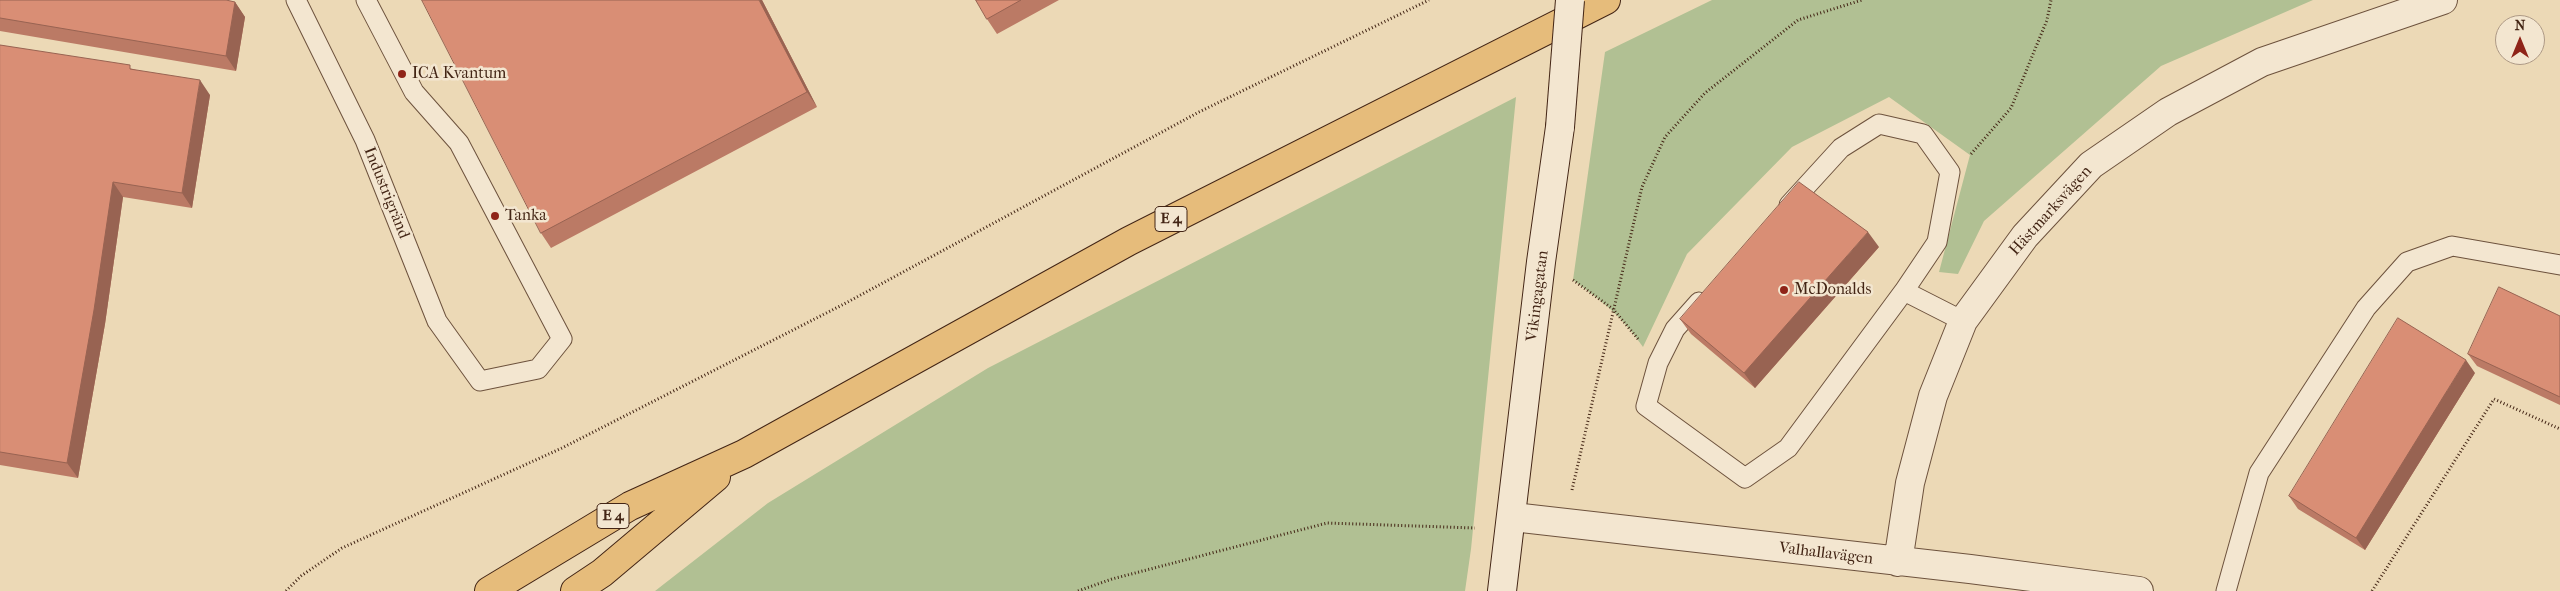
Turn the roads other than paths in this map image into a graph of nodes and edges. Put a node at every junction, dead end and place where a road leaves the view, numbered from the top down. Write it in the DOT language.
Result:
graph roads {
  1 [pos="296,0"];
  2 [pos="366,0"];
  3 [pos="1570,0"];
  4 [pos="1606,0"];
  5 [pos="2443,0"];
  6 [pos="1774,220"];
  7 [pos="2560,265"];
  8 [pos="1714,285"];
  9 [pos="1904,291"];
  10 [pos="1963,321"];
  11 [pos="744,454"];
  12 [pos="1512,523"];
  13 [pos="1898,562"];
  14 [pos="593,582"];
  15 [pos="489,591"];
  16 [pos="575,591"];
  17 [pos="1502,591"];
  18 [pos="2139,591"];
  19 [pos="2226,591"];
  1 -- 2 [label="lane, Industrigränd"];
  3 -- 12 [label="street, Vikingagatan, bridge"];
  4 -- 11 [label="highway, E 4"];
  5 -- 10 [label="street, Hästmarksvägen"];
  6 -- 9 [label="lane"];
  7 -- 19 [label="lane"];
  8 -- 9 [label="lane"];
  9 -- 10 [label="lane"];
  10 -- 13 [label="street, Hästmarksvägen"];
  11 -- 14 [label="highway, E 4"];
  11 -- 15 [label="highway, E 4"];
  12 -- 13 [label="street, Valhallavägen"];
  12 -- 17 [label="street, Vikingagatan"];
  13 -- 18 [label="street, Valhallavägen"];
  14 -- 16 [label="highway, E 4"];
}
